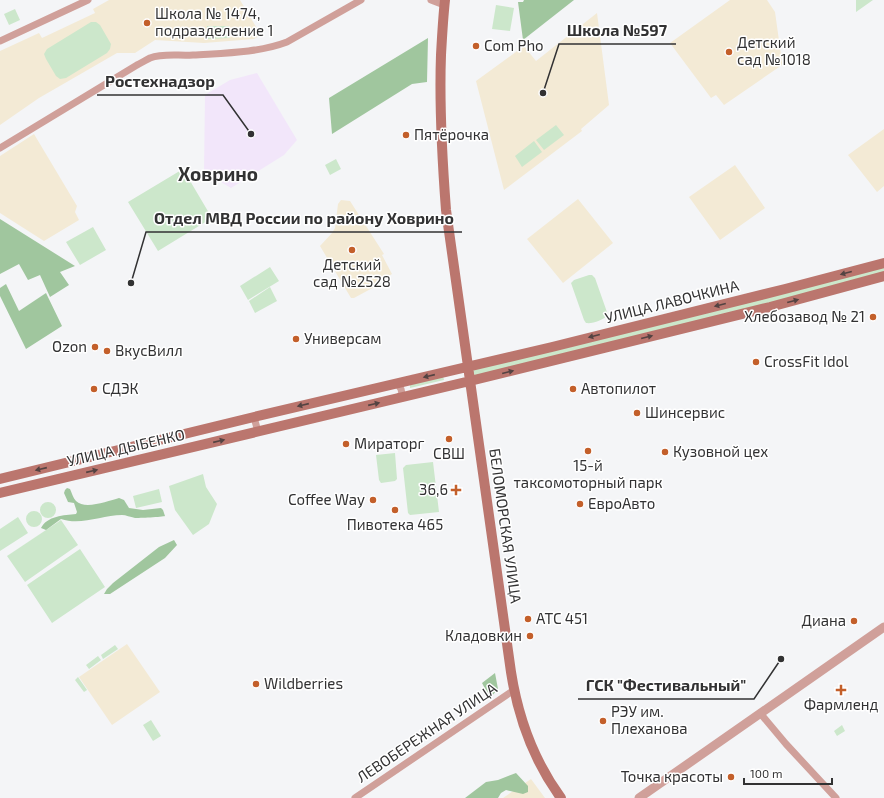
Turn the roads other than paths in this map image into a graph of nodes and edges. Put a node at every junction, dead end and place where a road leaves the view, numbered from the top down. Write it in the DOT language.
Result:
graph roads {
  1 [pos="88,0"];
  2 [pos="361,0"];
  3 [pos="431,0"];
  4 [pos="445,3"];
  5 [pos="0,41"];
  6 [pos="0,148"];
  7 [pos="884,263"];
  8 [pos="873,266"];
  9 [pos="880,277"];
  10 [pos="467,367"];
  11 [pos="470,381"];
  12 [pos="393,384"];
  13 [pos="396,399"];
  14 [pos="254,417"];
  15 [pos="258,432"];
  16 [pos="0,479"];
  17 [pos="0,493"];
  18 [pos="884,627"];
  19 [pos="514,690"];
  20 [pos="760,712"];
  21 [pos="355,798"];
  22 [pos="561,798"];
  23 [pos="639,798"];
  24 [pos="836,798"];
  1 -- 5 [label="street"];
  2 -- 6 [label="street"];
  3 -- 4 [label="street"];
  4 -- 10 [label="main road, БЕЛОМОРСКАЯ УЛИЦА"];
  7 -- 8 [label="main road, УЛИЦА ЛАВОЧКИНА"];
  8 -- 9 [label="street"];
  8 -- 10 [label="main road, УЛИЦА ЛАВОЧКИНА, one-way"];
  11 -- 9 [label="main road, УЛИЦА ЛАВОЧКИНА, one-way"];
  10 -- 11 [label="main road, БЕЛОМОРСКАЯ УЛИЦА"];
  10 -- 12 [label="main road, УЛИЦА ДЫБЕНКО, one-way"];
  11 -- 13 [label="main road, УЛИЦА ДЫБЕНКО"];
  11 -- 19 [label="main road, БЕЛОМОРСКАЯ УЛИЦА"];
  12 -- 13 [label="street"];
  12 -- 14 [label="main road, УЛИЦА ДЫБЕНКО, one-way"];
  15 -- 13 [label="main road, УЛИЦА ДЫБЕНКО, one-way"];
  14 -- 15 [label="street"];
  14 -- 16 [label="main road, УЛИЦА ДЫБЕНКО, one-way"];
  17 -- 15 [label="main road, УЛИЦА ДЫБЕНКО, one-way"];
  18 -- 20 [label="street"];
  19 -- 21 [label="street, ЛЕВОБЕРЕЖНАЯ УЛИЦА"];
  19 -- 22 [label="main road, БЕЛОМОРСКАЯ УЛИЦА"];
  20 -- 23 [label="street"];
  20 -- 24 [label="street"];
}
